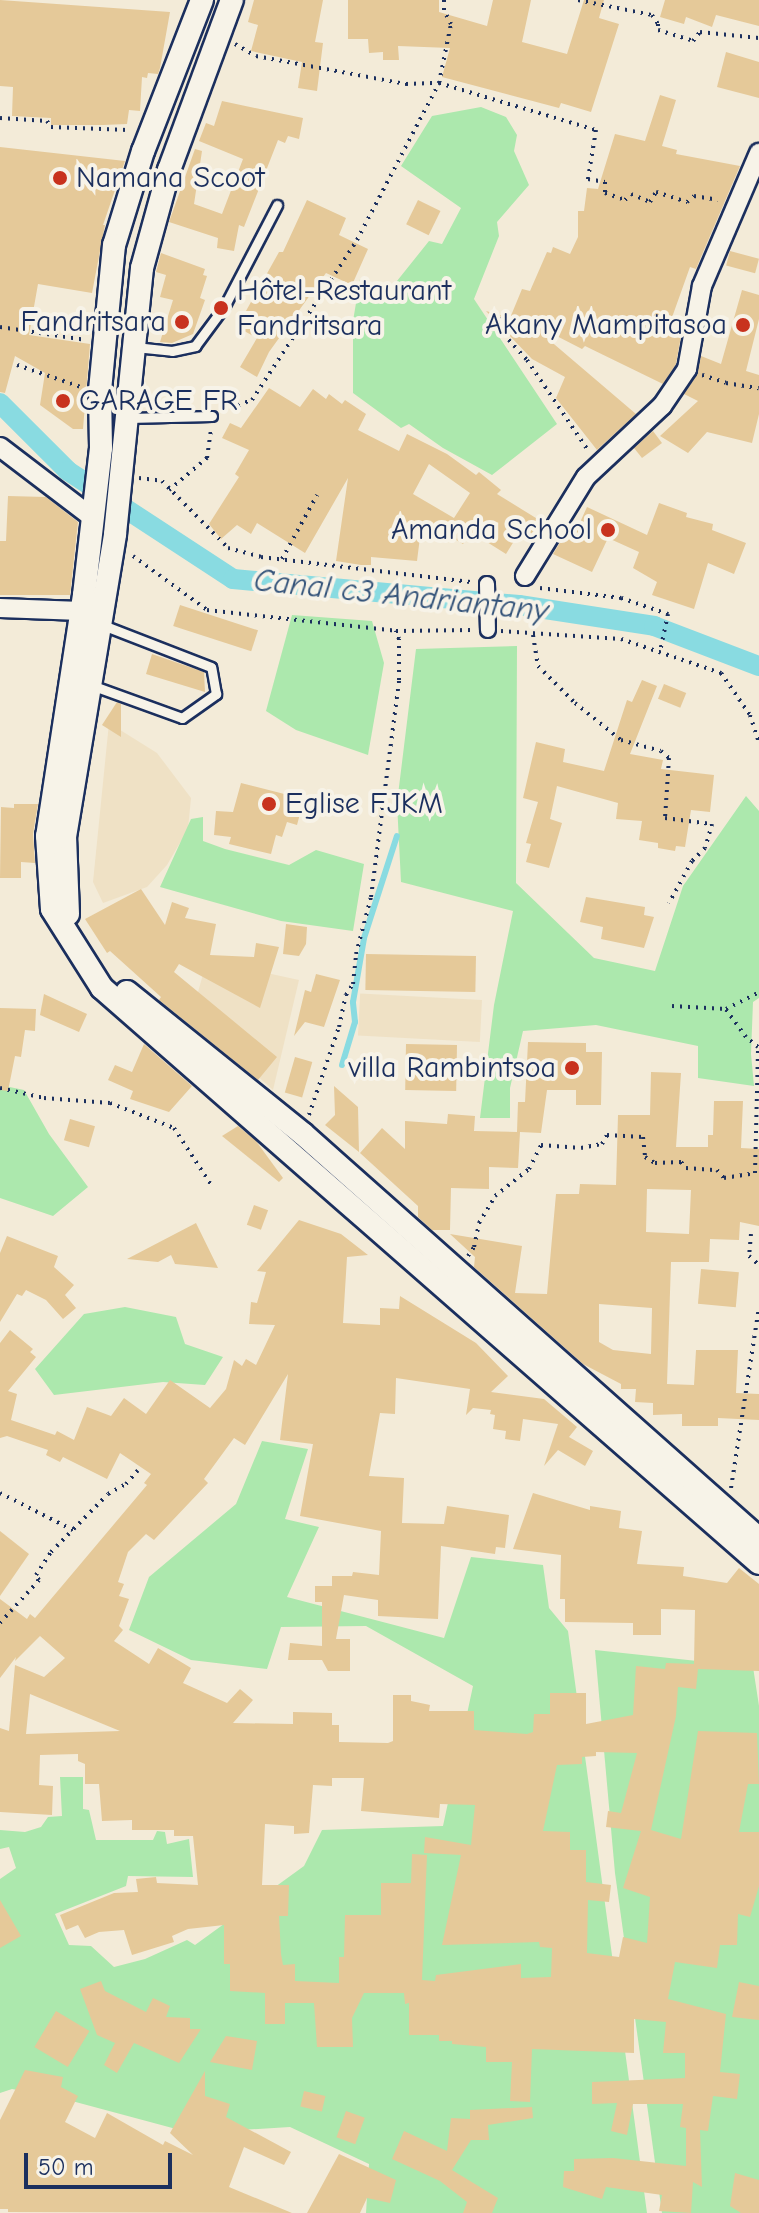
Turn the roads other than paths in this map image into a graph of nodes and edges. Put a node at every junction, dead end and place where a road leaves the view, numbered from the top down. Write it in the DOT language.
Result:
graph roads {
  1 [pos="202,0"];
  2 [pos="232,0"];
  3 [pos="759,153"];
  4 [pos="277,205"];
  5 [pos="134,347"];
  6 [pos="212,416"];
  7 [pos="127,418"];
  8 [pos="0,447"];
  9 [pos="92,513"];
  10 [pos="529,581"];
  11 [pos="487,584"];
  12 [pos="0,608"];
  13 [pos="81,611"];
  14 [pos="100,624"];
  15 [pos="488,630"];
  16 [pos="91,685"];
  17 [pos="759,1539"];
  18 [pos="759,1563"];
  1 -- 9 [label="street"];
  2 -- 5 [label="street"];
  3 -- 10 [label="street"];
  4 -- 5 [label="lane"];
  5 -- 7 [label="street"];
  6 -- 7 [label="lane"];
  7 -- 14 [label="street"];
  8 -- 9 [label="street"];
  9 -- 13 [label="street"];
  11 -- 15 [label="street"];
  12 -- 13 [label="street"];
  13 -- 18 [label="street"];
  14 -- 16 [label="street"];
  14 -- 16 [label="lane"];
  16 -- 17 [label="street"];
}
